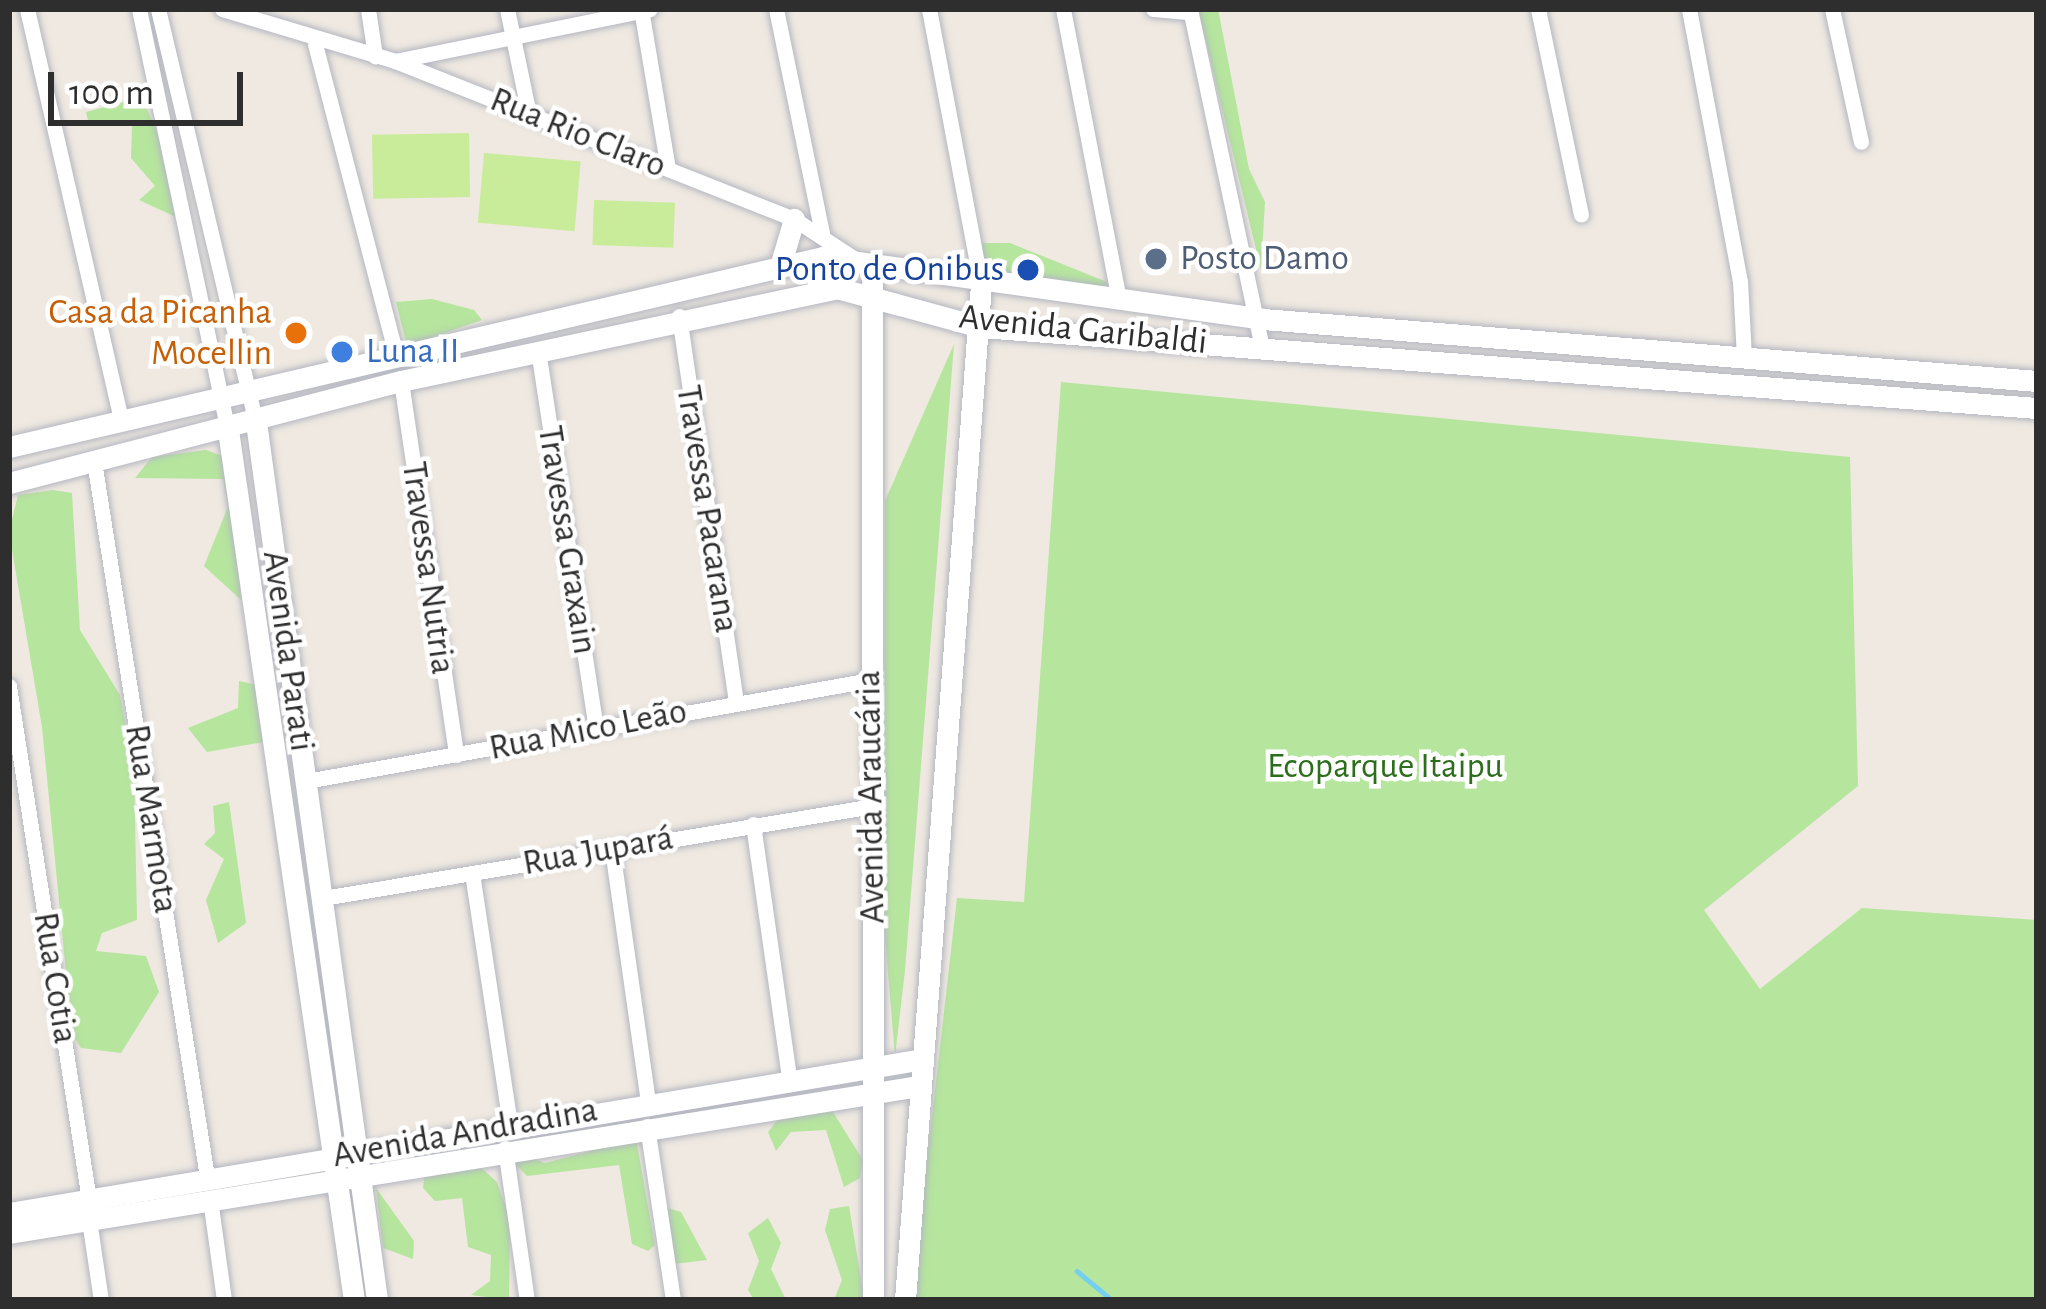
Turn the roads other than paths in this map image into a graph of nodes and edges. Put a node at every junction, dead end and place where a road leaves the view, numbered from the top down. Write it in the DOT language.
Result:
graph roads {
  1 [pos="27,9"];
  2 [pos="139,9"];
  3 [pos="158,9"];
  4 [pos="222,9"];
  5 [pos="368,9"];
  6 [pos="507,9"];
  7 [pos="776,9"];
  8 [pos="929,9"];
  9 [pos="1063,9"];
  10 [pos="1153,9"];
  11 [pos="1538,9"];
  12 [pos="1689,9"];
  13 [pos="1832,9"];
  14 [pos="644,10"];
  15 [pos="1191,10"];
  16 [pos="512,35"];
  17 [pos="315,44"];
  18 [pos="375,56"];
  19 [pos="395,61"];
  20 [pos="529,114"];
  21 [pos="1861,142"];
  22 [pos="668,169"];
  23 [pos="1581,214"];
  24 [pos="794,219"];
  25 [pos="822,233"];
  26 [pos="855,259"];
  27 [pos="782,262"];
  28 [pos="888,264"];
  29 [pos="981,284"];
  30 [pos="869,293"];
  31 [pos="1118,301"];
  32 [pos="679,316"];
  33 [pos="1263,320"];
  34 [pos="981,327"];
  35 [pos="1262,349"];
  36 [pos="1617,349"];
  37 [pos="538,350"];
  38 [pos="1744,358"];
  39 [pos="399,370"];
  40 [pos="1615,375"];
  41 [pos="2037,381"];
  42 [pos="250,393"];
  43 [pos="224,399"];
  44 [pos="2037,408"];
  45 [pos="121,421"];
  46 [pos="256,422"];
  47 [pos="228,430"];
  48 [pos="9,447"];
  49 [pos="94,461"];
  50 [pos="9,483"];
  51 [pos="870,680"];
  52 [pos="9,686"];
  53 [pos="736,701"];
  54 [pos="596,730"];
  55 [pos="455,755"];
  56 [pos="306,781"];
  57 [pos="873,806"];
  58 [pos="753,824"];
  59 [pos="612,849"];
  60 [pos="472,873"];
  61 [pos="323,898"];
  62 [pos="922,1059"];
  63 [pos="873,1065"];
  64 [pos="789,1076"];
  65 [pos="919,1086"];
  66 [pos="873,1092"];
  67 [pos="648,1101"];
  68 [pos="510,1124"];
  69 [pos="647,1126"];
  70 [pos="505,1148"];
  71 [pos="360,1162"];
  72 [pos="336,1166"];
  73 [pos="209,1188"];
  74 [pos="89,1210"];
  75 [pos="9,1213"];
  76 [pos="9,1233"];
  77 [pos="101,1300"];
  78 [pos="224,1300"];
  79 [pos="354,1300"];
  80 [pos="377,1300"];
  81 [pos="527,1300"];
  82 [pos="673,1300"];
  83 [pos="873,1300"];
  84 [pos="905,1300"];
  1 -- 45 [label="street"];
  2 -- 43 [label="street, Avenida Parati"];
  3 -- 42 [label="street, Avenida Parati"];
  4 -- 17 [label="street, Rua Rio Claro"];
  5 -- 18 [label="street"];
  6 -- 16 [label="street"];
  7 -- 25 [label="street"];
  8 -- 29 [label="street"];
  9 -- 31 [label="street"];
  10 -- 15 [label="street"];
  11 -- 23 [label="street"];
  12 -- 38 [label="street"];
  13 -- 21 [label="street"];
  14 -- 16 [label="street"];
  14 -- 22 [label="street"];
  15 -- 33 [label="street"];
  16 -- 19 [label="street"];
  16 -- 20 [label="street"];
  17 -- 18 [label="street, Rua Rio Claro"];
  17 -- 39 [label="street, Travessa Nutria"];
  18 -- 19 [label="street, Rua Rio Claro"];
  19 -- 20 [label="street, Rua Rio Claro"];
  20 -- 22 [label="street, Rua Rio Claro"];
  22 -- 24 [label="street, Rua Rio Claro"];
  24 -- 25 [label="street, Rua Rio Claro"];
  24 -- 27 [label="street"];
  25 -- 26 [label="street, Rua Rio Claro"];
  26 -- 27 [label="street, Avenida Garibaldi"];
  26 -- 28 [label="street, Avenida Garibaldi"];
  27 -- 39 [label="street, Avenida Garibaldi"];
  28 -- 29 [label="street, Avenida Garibaldi"];
  28 -- 30 [label="street"];
  29 -- 31 [label="street, Avenida Garibaldi"];
  29 -- 34 [label="street, Avenida Araucária"];
  30 -- 32 [label="street, Avenida Garibaldi"];
  30 -- 34 [label="street, Avenida Garibaldi"];
  30 -- 51 [label="street, Avenida Araucária"];
  31 -- 33 [label="street, Avenida Garibaldi"];
  32 -- 37 [label="street, Avenida Garibaldi"];
  32 -- 53 [label="street, Travessa Pacarana"];
  33 -- 35 [label="street"];
  33 -- 36 [label="street, Avenida Garibaldi"];
  34 -- 35 [label="street, Avenida Garibaldi"];
  34 -- 62 [label="street, Avenida Araucária"];
  35 -- 40 [label="street, Avenida Garibaldi"];
  36 -- 38 [label="street, Avenida Garibaldi"];
  36 -- 40 [label="street"];
  37 -- 39 [label="street, Avenida Garibaldi"];
  37 -- 54 [label="street, Travessa Graxain"];
  38 -- 41 [label="street, Avenida Garibaldi"];
  39 -- 42 [label="street, Avenida Garibaldi"];
  39 -- 46 [label="street, Avenida Garibaldi"];
  39 -- 55 [label="street, Travessa Nutria"];
  40 -- 44 [label="street, Avenida Garibaldi"];
  42 -- 43 [label="street, Avenida Garibaldi"];
  42 -- 46 [label="street, Avenida Parati"];
  43 -- 45 [label="street, Avenida Garibaldi"];
  43 -- 47 [label="street, Avenida Parati"];
  45 -- 48 [label="street, Avenida Garibaldi"];
  46 -- 47 [label="street, Avenida Garibaldi"];
  46 -- 56 [label="street, Avenida Parati"];
  47 -- 49 [label="street, Avenida Garibaldi"];
  47 -- 72 [label="street, Avenida Parati"];
  49 -- 50 [label="street, Avenida Garibaldi"];
  49 -- 73 [label="street, Rua Marmota"];
  51 -- 53 [label="street, Rua Mico Leão"];
  51 -- 57 [label="street, Avenida Araucária"];
  52 -- 74 [label="street, Rua Cotia"];
  53 -- 54 [label="street, Rua Mico Leão"];
  54 -- 55 [label="street, Rua Mico Leão"];
  55 -- 56 [label="street, Rua Mico Leão"];
  56 -- 61 [label="street, Avenida Parati"];
  57 -- 58 [label="street, Rua Jupará"];
  57 -- 63 [label="street, Avenida Araucária"];
  58 -- 59 [label="street, Rua Jupará"];
  58 -- 64 [label="street"];
  59 -- 60 [label="street, Rua Jupará"];
  59 -- 67 [label="street"];
  60 -- 61 [label="street, Rua Jupará"];
  60 -- 68 [label="street"];
  61 -- 71 [label="street, Avenida Parati"];
  62 -- 63 [label="street, Avenida Andradina"];
  62 -- 65 [label="street, Avenida Araucária"];
  63 -- 64 [label="street, Avenida Andradina"];
  63 -- 66 [label="street, Avenida Araucária"];
  64 -- 67 [label="street, Avenida Andradina"];
  65 -- 66 [label="street, Avenida Andradina"];
  65 -- 84 [label="street, Avenida Araucária"];
  66 -- 69 [label="street, Avenida Andradina"];
  66 -- 83 [label="street, Avenida Araucária"];
  67 -- 68 [label="street, Avenida Andradina"];
  68 -- 71 [label="street, Avenida Andradina"];
  69 -- 70 [label="street, Avenida Andradina"];
  69 -- 82 [label="street"];
  70 -- 71 [label="street, Avenida Andradina"];
  70 -- 81 [label="street"];
  71 -- 72 [label="street, Avenida Andradina"];
  71 -- 80 [label="street, Avenida Parati"];
  72 -- 73 [label="street, Avenida Andradina"];
  72 -- 79 [label="street, Avenida Parati"];
  73 -- 74 [label="street, Avenida Andradina"];
  73 -- 78 [label="street, Rua Marmota"];
  74 -- 75 [label="street, Avenida Andradina"];
  74 -- 76 [label="street, Avenida Andradina"];
  74 -- 77 [label="street, Rua Cotia"];
}
